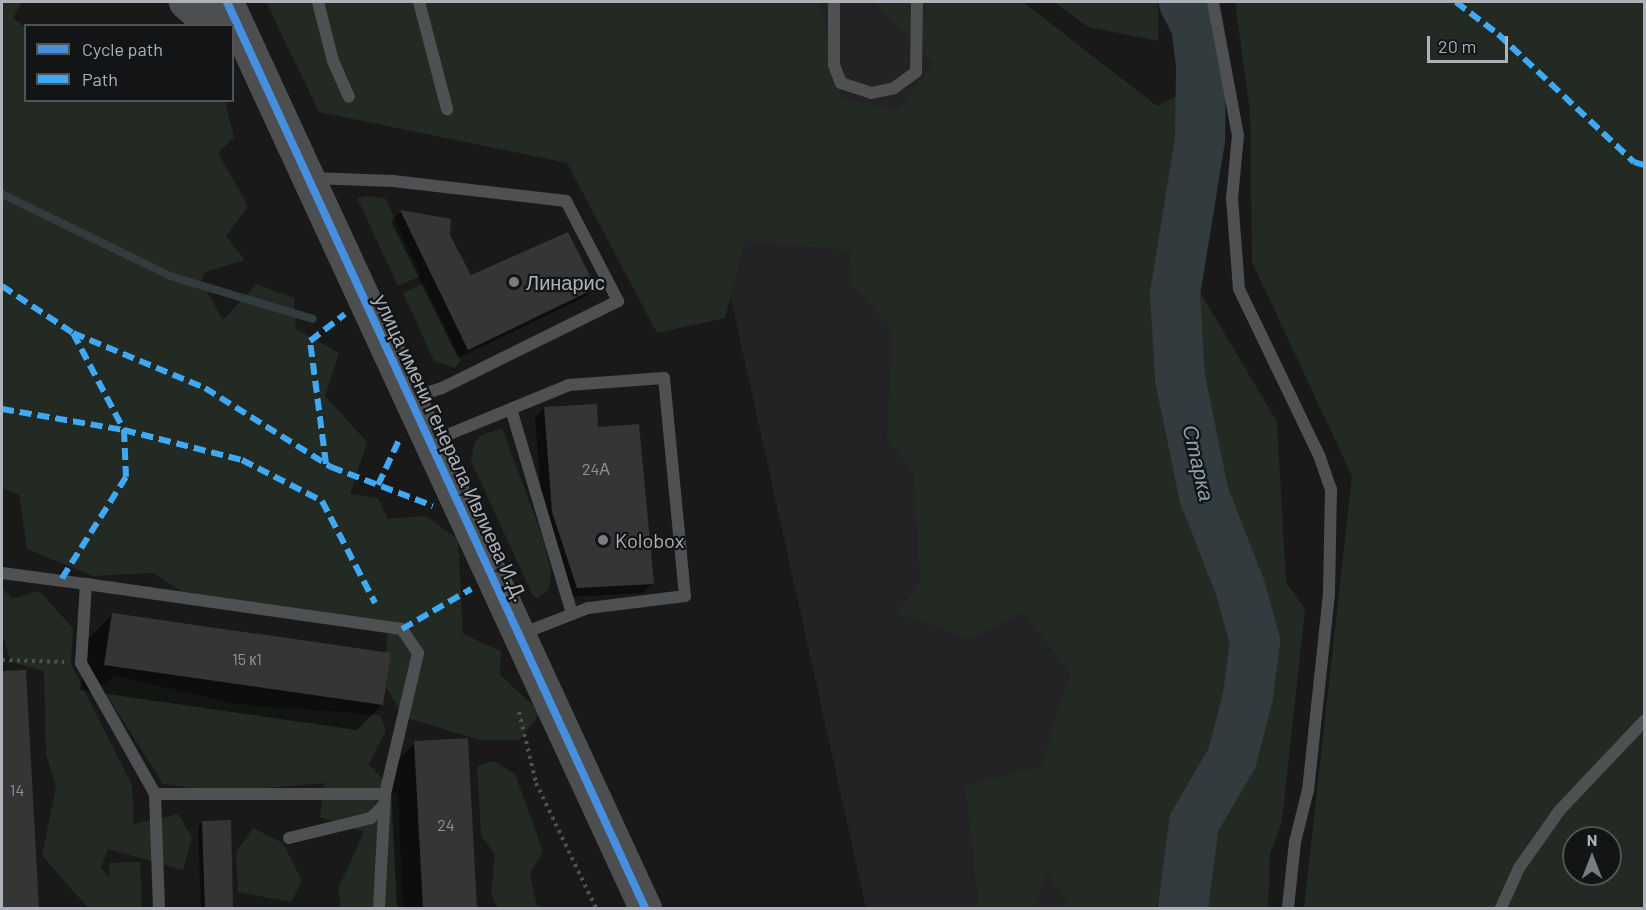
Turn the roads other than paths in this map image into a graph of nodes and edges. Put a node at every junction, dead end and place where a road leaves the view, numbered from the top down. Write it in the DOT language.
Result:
graph roads {
  1 [pos="185,2"];
  2 [pos="227,2"];
  3 [pos="318,2"];
  4 [pos="419,2"];
  5 [pos="834,2"];
  6 [pos="917,2"];
  7 [pos="1213,2"];
  8 [pos="211,24"];
  9 [pos="233,24"];
  10 [pos="234,26"];
  11 [pos="241,50"];
  12 [pos="349,98"];
  13 [pos="447,109"];
  14 [pos="307,178"];
  15 [pos="410,399"];
  16 [pos="511,409"];
  17 [pos="430,442"];
  18 [pos="2,573"];
  19 [pos="87,584"];
  20 [pos="572,614"];
  21 [pos="520,634"];
  22 [pos="1644,721"];
  23 [pos="155,794"];
  24 [pos="384,800"];
  25 [pos="289,838"];
  26 [pos="159,909"];
  27 [pos="379,909"];
  28 [pos="645,909"];
  29 [pos="1288,909"];
  30 [pos="1500,909"];
  1 -- 8 [label="street"];
  2 -- 9 [label="street, улица имени Генерала Ивлиева И.Д."];
  3 -- 12 [label="lane"];
  4 -- 13 [label="lane"];
  5 -- 6 [label="lane"];
  7 -- 29 [label="lane"];
  10 -- 11 [label="street, улица имени Генерала Ивлиева И.Д."];
  11 -- 14 [label="street, улица имени Генерала Ивлиева И.Д."];
  14 -- 15 [label="street, улица имени Генерала Ивлиева И.Д."];
  14 -- 15 [label="lane"];
  15 -- 17 [label="street, улица имени Генерала Ивлиева И.Д."];
  16 -- 17 [label="lane"];
  16 -- 20 [label="lane"];
  16 -- 20 [label="lane"];
  17 -- 21 [label="street, улица имени Генерала Ивлиева И.Д."];
  18 -- 19 [label="lane"];
  19 -- 23 [label="lane"];
  19 -- 24 [label="lane"];
  20 -- 21 [label="lane"];
  21 -- 28 [label="street, улица имени Генерала Ивлиева И.Д."];
  22 -- 30 [label="lane"];
  23 -- 24 [label="lane"];
  23 -- 26 [label="lane"];
  24 -- 25 [label="lane"];
  24 -- 27 [label="lane"];
}
